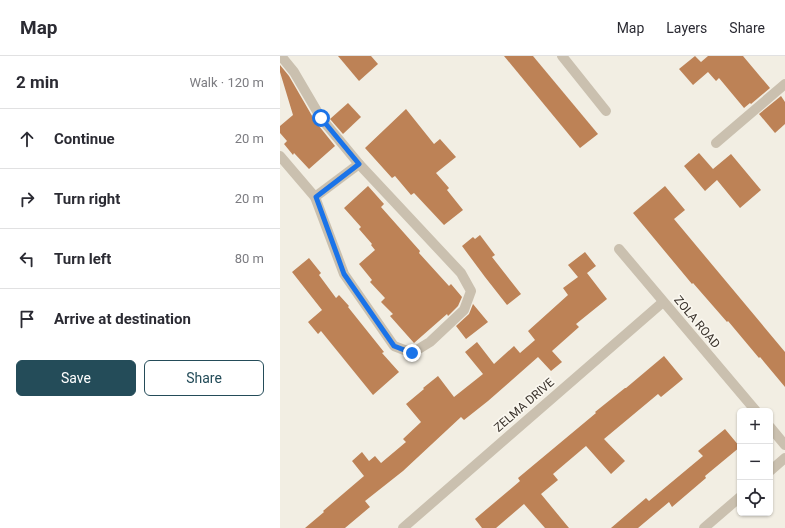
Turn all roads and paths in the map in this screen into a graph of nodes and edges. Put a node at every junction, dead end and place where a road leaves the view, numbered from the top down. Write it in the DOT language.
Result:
graph roads {
  1 [pos="281,56"];
  2 [pos="562,56"];
  3 [pos="785,84"];
  4 [pos="606,111"];
  5 [pos="716,143"];
  6 [pos="280,156"];
  7 [pos="359,164"];
  8 [pos="316,197"];
  9 [pos="619,249"];
  10 [pos="663,302"];
  11 [pos="753,408"];
  12 [pos="773,431"];
  13 [pos="785,445"];
  14 [pos="785,458"];
  15 [pos="773,468"];
  16 [pos="737,500"];
  17 [pos="402,528"];
  18 [pos="704,528"];
  1 -- 7 [label="street"];
  2 -- 4 [label="street"];
  3 -- 5 [label="street"];
  6 -- 8 [label="street"];
  7 -- 8 [label="street"];
  7 -- 8 [label="street"];
  9 -- 10 [label="street, ZOLA ROAD"];
  10 -- 11 [label="street, ZOLA ROAD"];
  10 -- 17 [label="street, ZELMA DRIVE"];
  12 -- 13 [label="street"];
  14 -- 15 [label="street"];
  16 -- 18 [label="street"];
}
